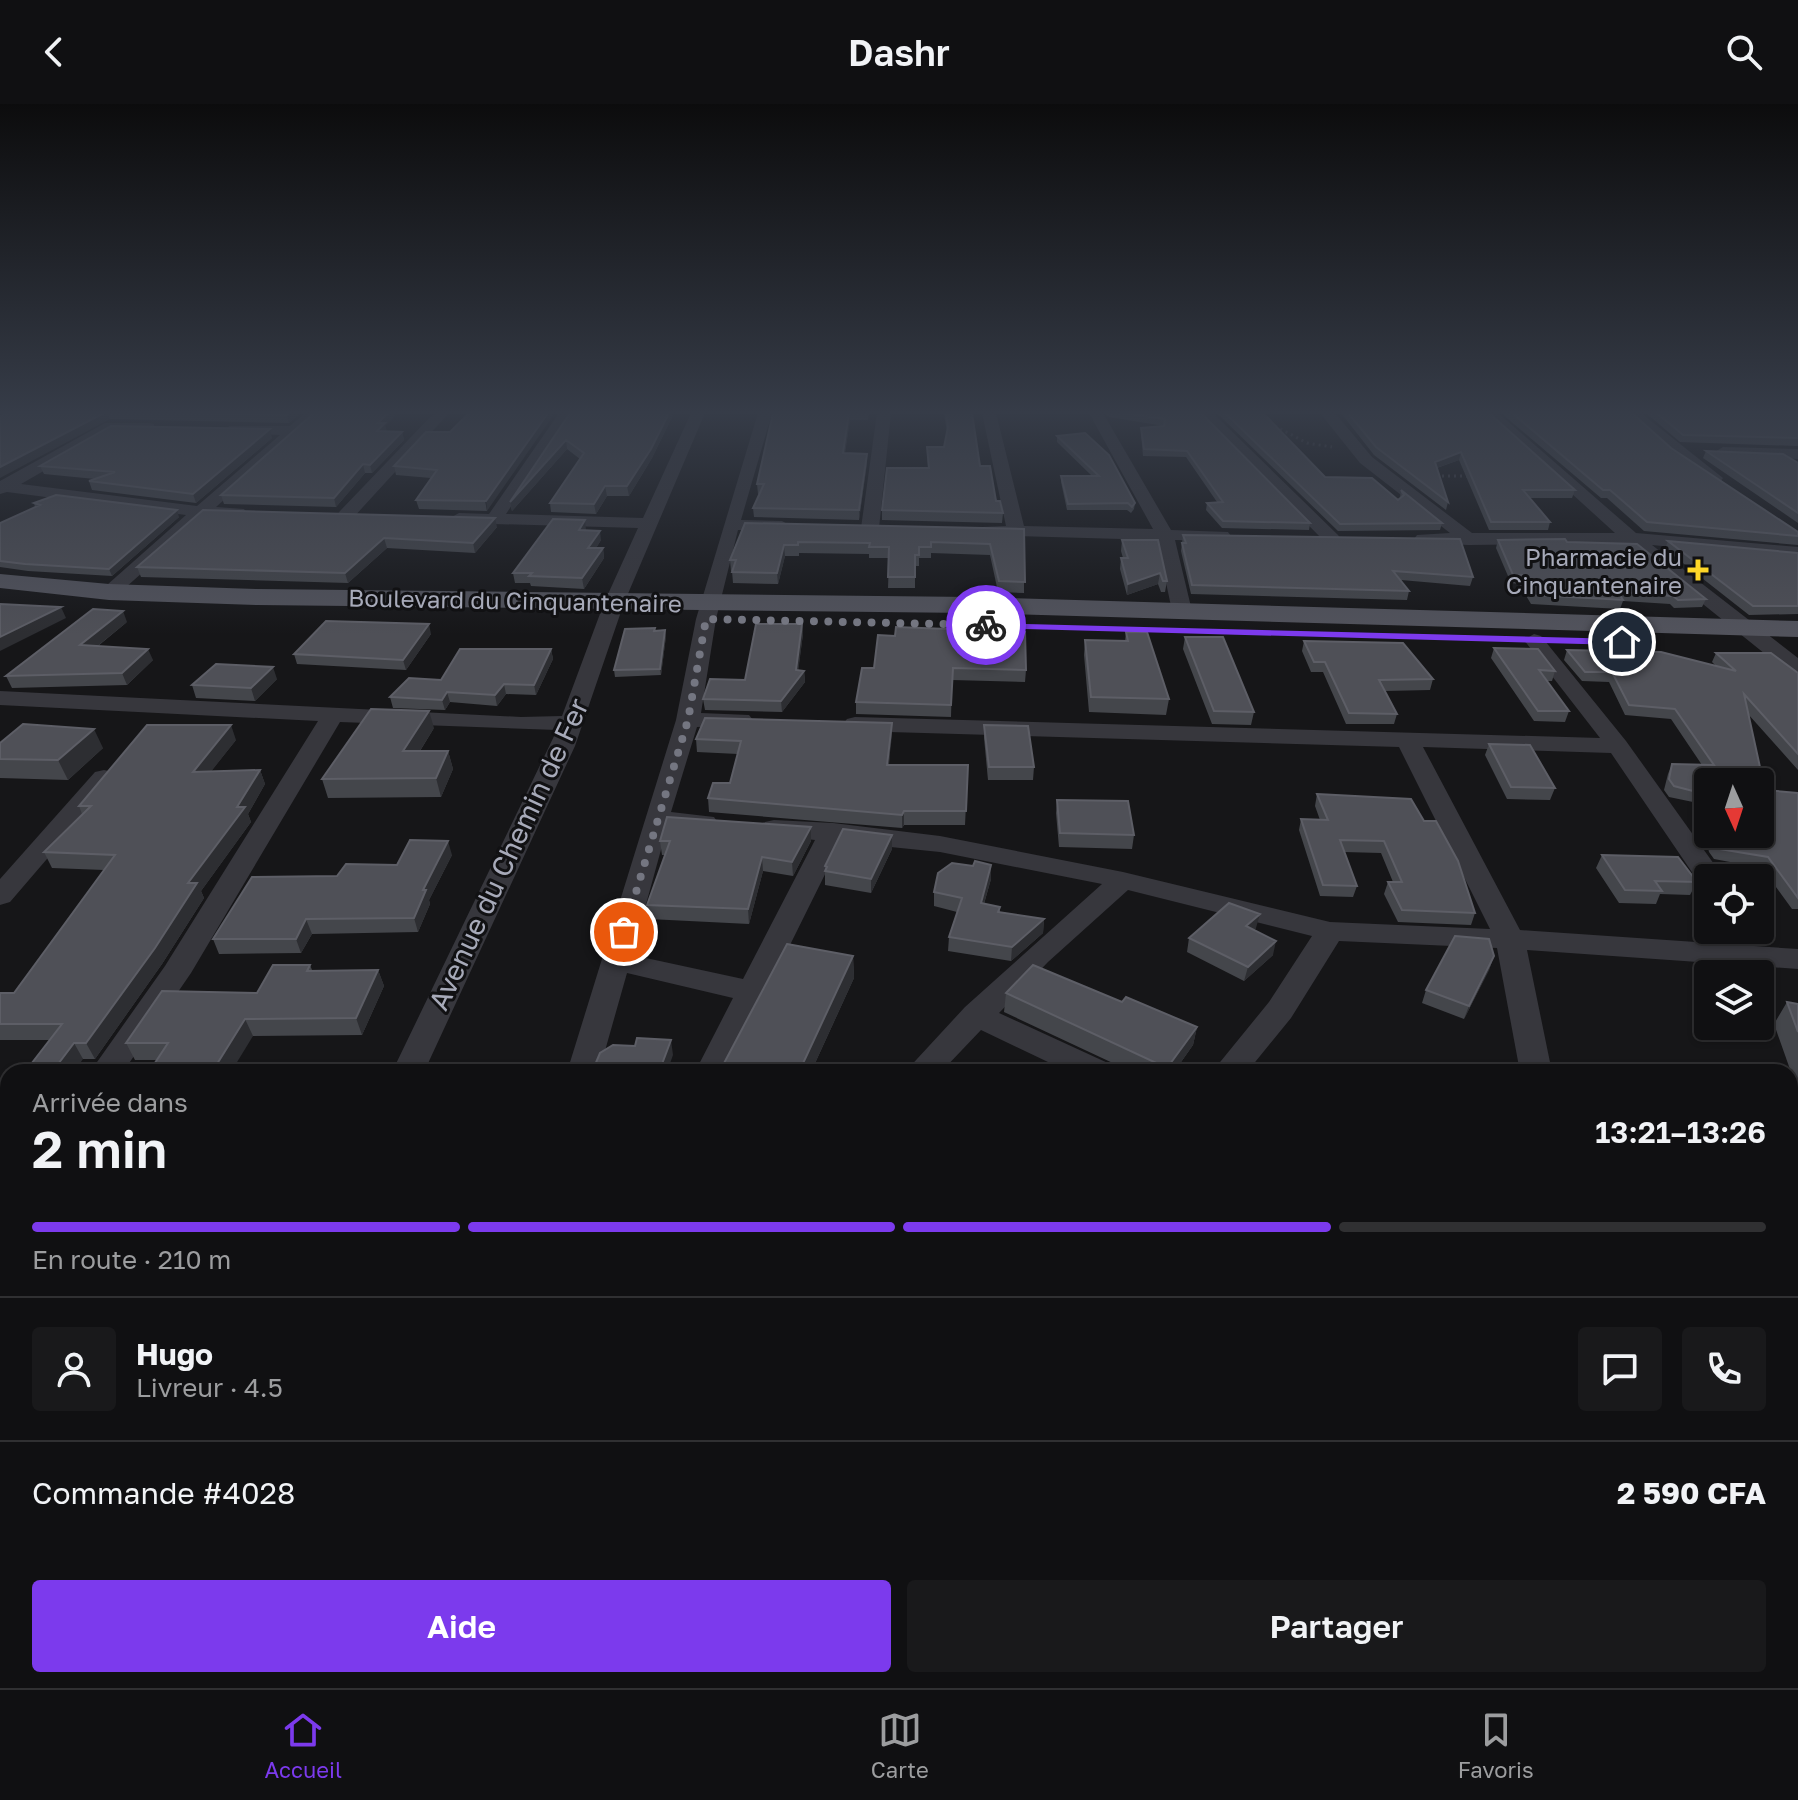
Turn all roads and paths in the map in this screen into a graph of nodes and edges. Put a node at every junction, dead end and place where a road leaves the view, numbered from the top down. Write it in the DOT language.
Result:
graph roads {
  1 [pos="1,487"];
  2 [pos="229,487"];
  3 [pos="367,487"];
  4 [pos="516,487"];
  5 [pos="666,487"];
  6 [pos="743,487"];
  7 [pos="875,487"];
  8 [pos="1006,487"];
  9 [pos="1138,487"];
  10 [pos="1284,487"];
  11 [pos="1402,487"];
  12 [pos="1573,487"];
  13 [pos="201,512"];
  14 [pos="259,513"];
  15 [pos="375,516"];
  16 [pos="435,518"];
  17 [pos="494,519"];
  18 [pos="650,523"];
  19 [pos="731,525"];
  20 [pos="808,527"];
  21 [pos="870,528"];
  22 [pos="972,531"];
  23 [pos="1016,532"];
  24 [pos="1165,535"];
  25 [pos="1241,537"];
  26 [pos="1301,538"];
  27 [pos="1631,538"];
  28 [pos="1408,539"];
  29 [pos="1469,540"];
  30 [pos="1798,553"];
  31 [pos="0,581"];
  32 [pos="109,592"];
  33 [pos="0,598"];
  34 [pos="709,610"];
  35 [pos="611,611"];
  36 [pos="1182,611"];
  37 [pos="1747,626"];
  38 [pos="1798,629"];
  39 [pos="1534,640"];
  40 [pos="1769,646"];
  41 [pos="1798,647"];
  42 [pos="1798,669"];
  43 [pos="0,698"];
  44 [pos="164,706"];
  45 [pos="333,715"];
  46 [pos="688,720"];
  47 [pos="764,721"];
  48 [pos="573,723"];
  49 [pos="836,723"];
  50 [pos="144,730"];
  51 [pos="1408,741"];
  52 [pos="1618,746"];
  53 [pos="124,753"];
  54 [pos="656,819"];
  55 [pos="833,831"];
  56 [pos="1700,864"];
  57 [pos="1123,880"];
  58 [pos="0,896"];
  59 [pos="1330,931"];
  60 [pos="1510,939"];
  61 [pos="1756,944"];
  62 [pos="1764,956"];
  63 [pos="1798,959"];
  64 [pos="615,961"];
  65 [pos="750,991"];
  66 [pos="976,1015"];
  67 [pos="112,1064"];
  68 [pos="412,1064"];
  69 [pos="585,1064"];
  70 [pos="715,1064"];
  71 [pos="929,1064"];
  72 [pos="1081,1064"];
  73 [pos="1235,1064"];
  74 [pos="1534,1064"];
  1 -- 13 [label="street"];
  2 -- 13 [label="street"];
  3 -- 15 [label="street"];
  4 -- 17 [label="street"];
  5 -- 18 [label="street, Avenue du Chemin de Fer"];
  6 -- 19 [label="street"];
  7 -- 21 [label="street"];
  8 -- 23 [label="street"];
  9 -- 24 [label="street"];
  10 -- 26 [label="street"];
  11 -- 29 [label="street"];
  12 -- 27 [label="street"];
  13 -- 14 [label="street"];
  13 -- 32 [label="street"];
  16 -- 17 [label="street"];
  17 -- 18 [label="street"];
  18 -- 35 [label="street, Avenue du Chemin de Fer"];
  19 -- 20 [label="street"];
  19 -- 34 [label="street"];
  22 -- 23 [label="street"];
  23 -- 24 [label="street"];
  24 -- 25 [label="street"];
  24 -- 36 [label="street"];
  27 -- 29 [label="street"];
  27 -- 30 [label="street"];
  27 -- 37 [label="street"];
  28 -- 29 [label="street"];
  31 -- 32 [label="main road, Boulevard du Cinquantenaire"];
  32 -- 35 [label="main road, Boulevard du Cinquantenaire"];
  33 -- 35 [label="main road, Boulevard du Cinquantenaire"];
  34 -- 35 [label="main road, Boulevard du Cinquantenaire"];
  34 -- 36 [label="main road, Boulevard du Cinquantenaire"];
  34 -- 39 [label="main road, Boulevard du Cinquantenaire"];
  34 -- 46 [label="street"];
  35 -- 48 [label="street, Avenue du Chemin de Fer"];
  36 -- 37 [label="main road, Boulevard du Cinquantenaire"];
  37 -- 38 [label="main road, Boulevard du Cinquantenaire"];
  37 -- 40 [label="street"];
  39 -- 40 [label="main road, Boulevard du Cinquantenaire"];
  39 -- 52 [label="street"];
  40 -- 41 [label="main road, Boulevard du Cinquantenaire"];
  40 -- 42 [label="street"];
  43 -- 44 [label="street"];
  44 -- 45 [label="street"];
  44 -- 50 [label="street"];
  45 -- 48 [label="street"];
  45 -- 67 [label="street"];
  46 -- 47 [label="street"];
  46 -- 54 [label="street"];
  48 -- 68 [label="street, Avenue du Chemin de Fer"];
  49 -- 51 [label="street"];
  51 -- 52 [label="street"];
  51 -- 60 [label="street"];
  52 -- 56 [label="street"];
  53 -- 58 [label="street"];
  54 -- 55 [label="street"];
  54 -- 64 [label="street"];
  55 -- 57 [label="street"];
  55 -- 65 [label="street"];
  57 -- 59 [label="street"];
  57 -- 66 [label="street"];
  59 -- 60 [label="street"];
  59 -- 73 [label="street"];
  60 -- 62 [label="street"];
  60 -- 74 [label="street"];
  61 -- 62 [label="street"];
  62 -- 63 [label="street"];
  64 -- 65 [label="street"];
  64 -- 69 [label="street"];
  65 -- 70 [label="street"];
  66 -- 71 [label="street"];
  66 -- 72 [label="street"];
}
